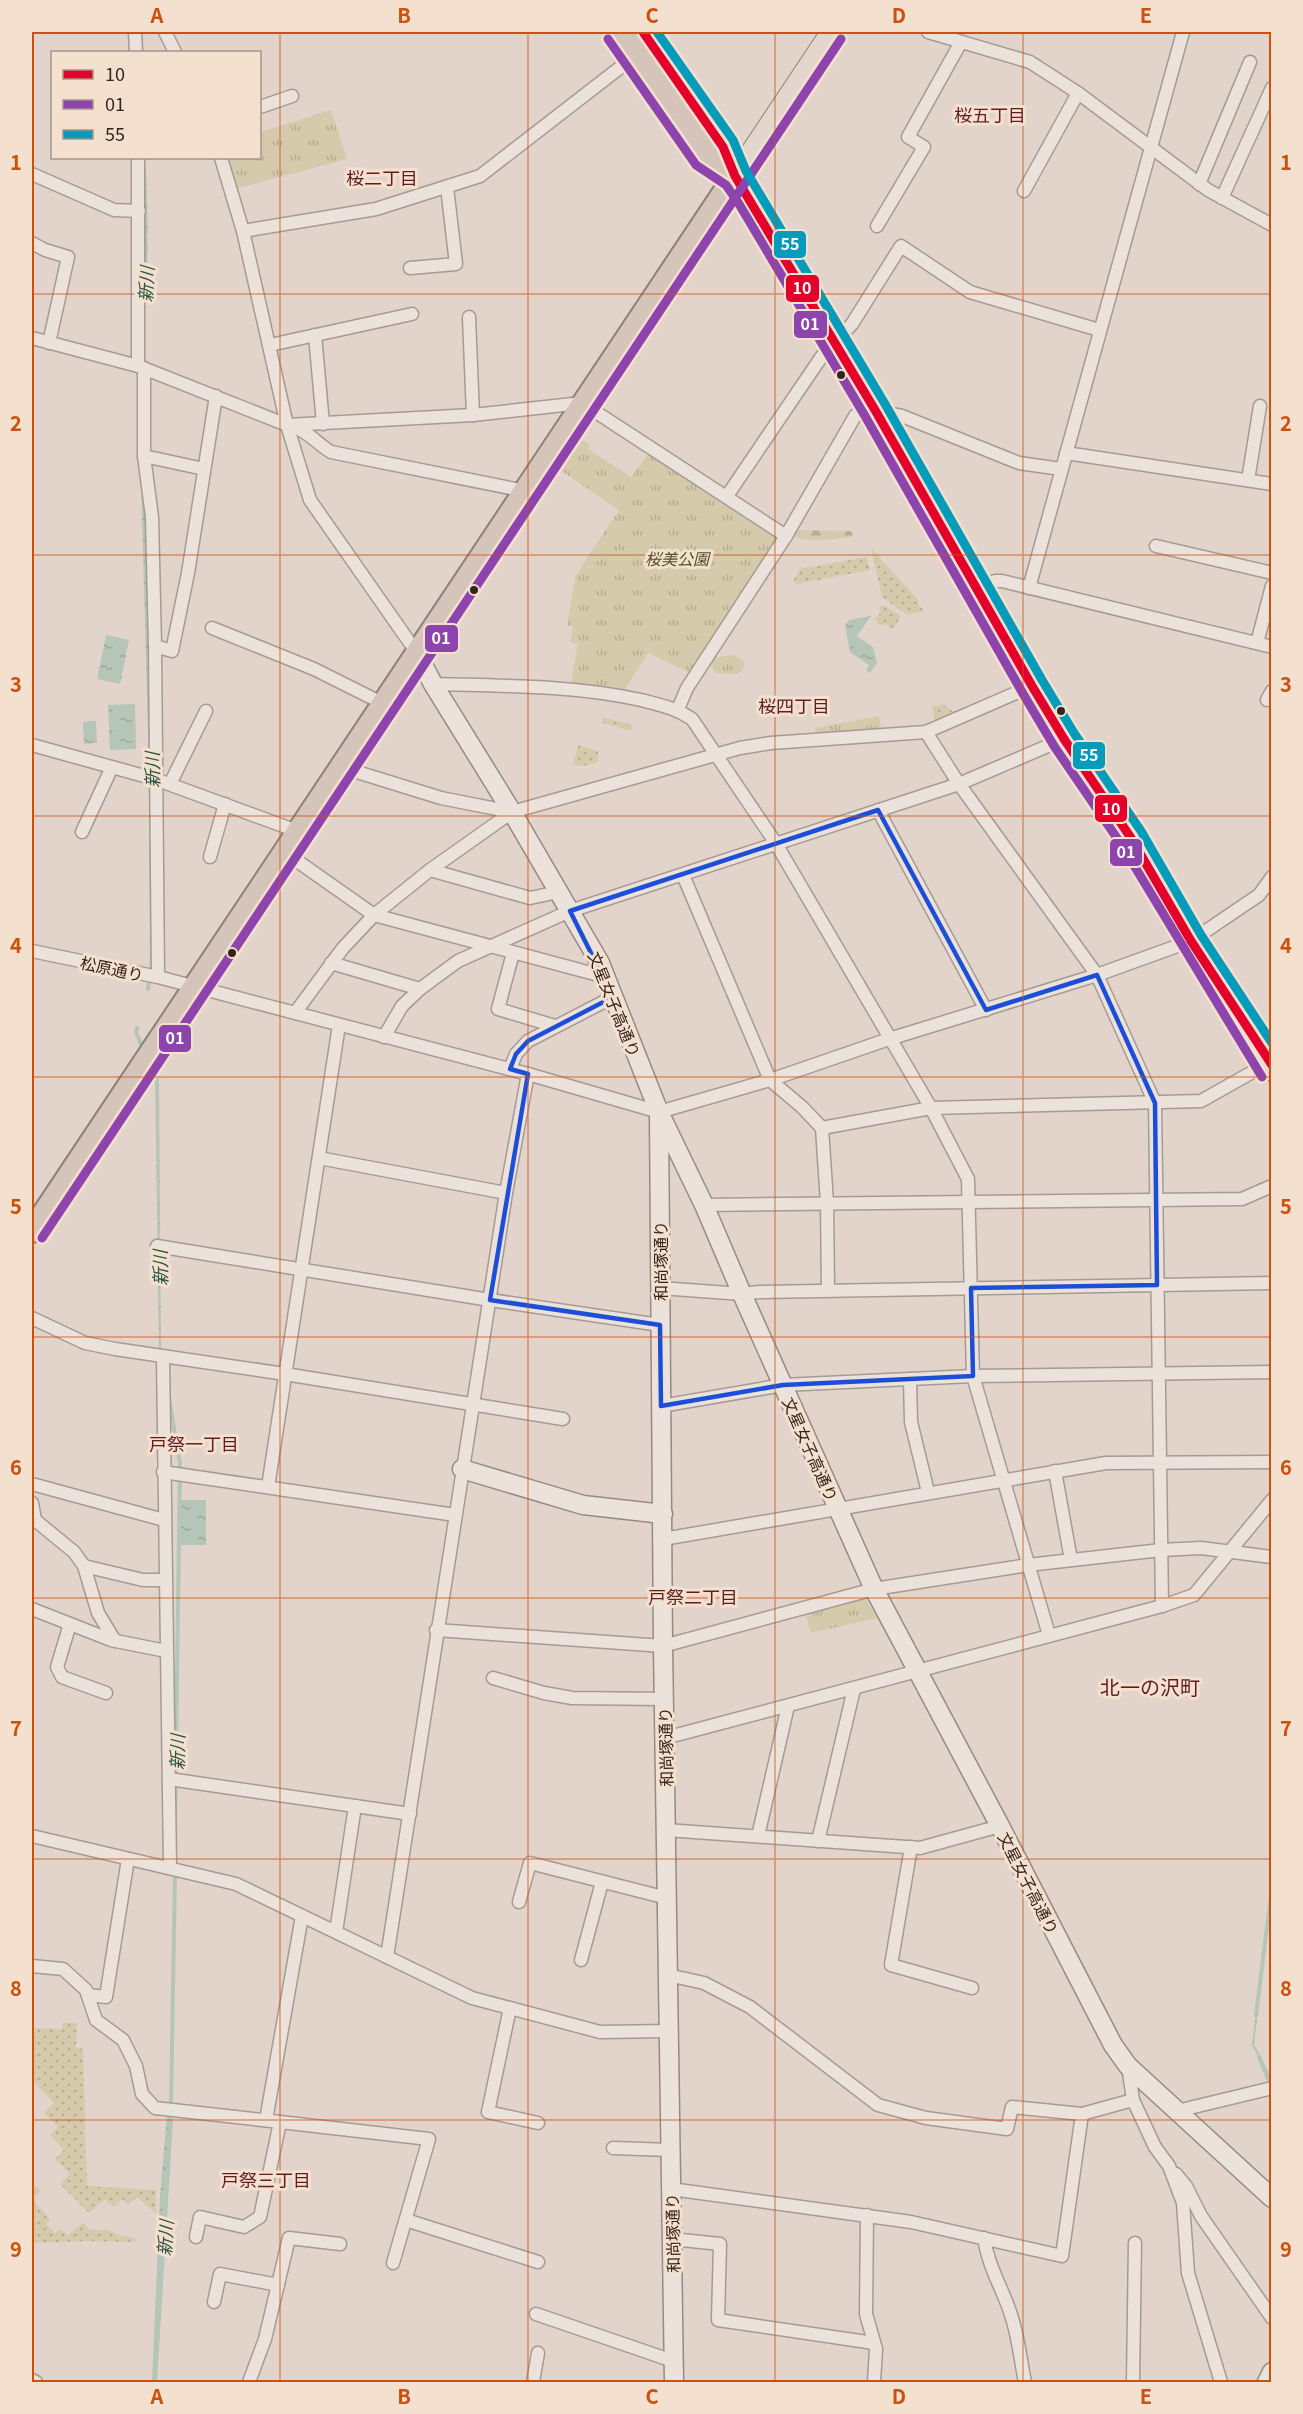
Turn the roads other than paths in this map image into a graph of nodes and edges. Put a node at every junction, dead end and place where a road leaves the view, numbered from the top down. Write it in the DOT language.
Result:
graph roads {
  1 [pos="135,32"];
  2 [pos="165,32"];
  3 [pos="618,32"];
  4 [pos="643,32"];
  5 [pos="831,32"];
  6 [pos="928,32"];
  7 [pos="1183,32"];
  8 [pos="959,38"];
  9 [pos="136,51"];
  10 [pos="174,51"];
  11 [pos="635,56"];
  12 [pos="1250,62"];
  13 [pos="1272,88"];
  14 [pos="1078,93"];
  15 [pos="292,96"];
  16 [pos="261,107"];
  17 [pos="1149,147"];
  18 [pos="138,159"];
  19 [pos="221,159"];
  20 [pos="32,174"];
  21 [pos="735,176"];
  22 [pos="1199,184"];
  23 [pos="447,187"];
  24 [pos="1024,191"];
  25 [pos="1222,198"];
  26 [pos="139,211"];
  27 [pos="1272,225"];
  28 [pos="877,226"];
  29 [pos="243,231"];
  30 [pos="32,243"];
  31 [pos="410,268"];
  32 [pos="412,314"];
  33 [pos="469,317"];
  34 [pos="1099,330"];
  35 [pos="315,335"];
  36 [pos="32,338"];
  37 [pos="49,343"];
  38 [pos="835,344"];
  39 [pos="270,345"];
  40 [pos="141,367"];
  41 [pos="216,396"];
  42 [pos="582,403"];
  43 [pos="1260,406"];
  44 [pos="875,410"];
  45 [pos="473,415"];
  46 [pos="322,424"];
  47 [pos="287,425"];
  48 [pos="1066,453"];
  49 [pos="144,456"];
  50 [pos="204,469"];
  51 [pos="1061,469"];
  52 [pos="1248,480"];
  53 [pos="1272,484"];
  54 [pos="525,490"];
  55 [pos="727,496"];
  56 [pos="786,536"];
  57 [pos="1156,546"];
  58 [pos="1272,573"];
  59 [pos="1272,586"];
  60 [pos="1029,588"];
  61 [pos="979,590"];
  62 [pos="212,628"];
  63 [pos="1257,643"];
  64 [pos="155,645"];
  65 [pos="1272,647"];
  66 [pos="417,653"];
  67 [pos="433,684"];
  68 [pos="1032,686"];
  69 [pos="384,704"];
  70 [pos="678,709"];
  71 [pos="206,711"];
  72 [pos="926,732"];
  73 [pos="1064,739"];
  74 [pos="32,745"];
  75 [pos="717,755"];
  76 [pos="112,767"];
  77 [pos="341,767"];
  78 [pos="155,779"];
  79 [pos="170,784"];
  80 [pos="959,784"];
  81 [pos="225,804"];
  82 [pos="878,810"];
  83 [pos="512,812"];
  84 [pos="297,831"];
  85 [pos="82,832"];
  86 [pos="775,842"];
  87 [pos="283,851"];
  88 [pos="210,857"];
  89 [pos="430,870"];
  90 [pos="683,875"];
  91 [pos="1272,877"];
  92 [pos="558,892"];
  93 [pos="570,911"];
  94 [pos="374,915"];
  95 [pos="1191,941"];
  96 [pos="490,946"];
  97 [pos="32,951"];
  98 [pos="513,952"];
  99 [pos="331,963"];
  100 [pos="1096,975"];
  101 [pos="158,977"];
  102 [pos="606,977"];
  103 [pos="193,986"];
  104 [pos="420,989"];
  105 [pos="613,997"];
  106 [pos="986,1010"];
  107 [pos="295,1013"];
  108 [pos="339,1025"];
  109 [pos="555,1026"];
  110 [pos="384,1037"];
  111 [pos="889,1039"];
  112 [pos="1271,1065"];
  113 [pos="510,1069"];
  114 [pos="528,1074"];
  115 [pos="770,1080"];
  116 [pos="1155,1103"];
  117 [pos="931,1108"];
  118 [pos="659,1112"];
  119 [pos="822,1128"];
  120 [pos="319,1158"];
  121 [pos="1272,1186"];
  122 [pos="506,1193"];
  123 [pos="1155,1199"];
  124 [pos="970,1200"];
  125 [pos="827,1203"];
  126 [pos="704,1205"];
  127 [pos="32,1231"];
  128 [pos="157,1246"];
  129 [pos="300,1269"];
  130 [pos="1272,1283"];
  131 [pos="1157,1285"];
  132 [pos="660,1288"];
  133 [pos="971,1288"];
  134 [pos="828,1290"];
  135 [pos="742,1294"];
  136 [pos="490,1300"];
  137 [pos="32,1318"];
  138 [pos="660,1325"];
  139 [pos="163,1358"];
  140 [pos="1272,1372"];
  141 [pos="285,1374"];
  142 [pos="1159,1374"];
  143 [pos="973,1376"];
  144 [pos="910,1379"];
  145 [pos="783,1385"];
  146 [pos="473,1405"];
  147 [pos="661,1406"];
  148 [pos="563,1419"];
  149 [pos="1161,1461"];
  150 [pos="1272,1462"];
  151 [pos="462,1469"];
  152 [pos="1055,1471"];
  153 [pos="163,1472"];
  154 [pos="1003,1480"];
  155 [pos="32,1484"];
  156 [pos="268,1487"];
  157 [pos="928,1492"];
  158 [pos="1272,1500"];
  159 [pos="32,1503"];
  160 [pos="838,1509"];
  161 [pos="663,1514"];
  162 [pos="455,1515"];
  163 [pos="164,1520"];
  164 [pos="663,1539"];
  165 [pos="1161,1550"];
  166 [pos="1230,1551"];
  167 [pos="1272,1557"];
  168 [pos="1071,1560"];
  169 [pos="1028,1565"];
  170 [pos="84,1566"];
  171 [pos="165,1580"];
  172 [pos="874,1589"];
  173 [pos="1162,1606"];
  174 [pos="32,1609"];
  175 [pos="70,1624"];
  176 [pos="436,1630"];
  177 [pos="1049,1635"];
  178 [pos="115,1641"];
  179 [pos="663,1646"];
  180 [pos="166,1651"];
  181 [pos="917,1672"];
  182 [pos="494,1678"];
  183 [pos="854,1689"];
  184 [pos="106,1693"];
  185 [pos="664,1699"];
  186 [pos="788,1706"];
  187 [pos="665,1738"];
  188 [pos="169,1779"];
  189 [pos="355,1806"];
  190 [pos="410,1814"];
  191 [pos="1000,1826"];
  192 [pos="666,1830"];
  193 [pos="32,1836"];
  194 [pos="758,1836"];
  195 [pos="818,1841"];
  196 [pos="911,1848"];
  197 [pos="128,1859"];
  198 [pos="170,1868"];
  199 [pos="602,1882"];
  200 [pos="667,1898"];
  201 [pos="519,1902"];
  202 [pos="302,1916"];
  203 [pos="336,1932"];
  204 [pos="387,1957"];
  205 [pos="581,1960"];
  206 [pos="32,1966"];
  207 [pos="668,1975"];
  208 [pos="972,1988"];
  209 [pos="88,1995"];
  210 [pos="510,2008"];
  211 [pos="668,2031"];
  212 [pos="1128,2066"];
  213 [pos="1272,2088"];
  214 [pos="1133,2100"];
  215 [pos="1177,2111"];
  216 [pos="1082,2114"];
  217 [pos="266,2120"];
  218 [pos="280,2122"];
  219 [pos="538,2123"];
  220 [pos="613,2148"];
  221 [pos="670,2150"];
  222 [pos="1169,2166"];
  223 [pos="671,2189"];
  224 [pos="1272,2198"];
  225 [pos="867,2215"];
  226 [pos="406,2220"];
  227 [pos="196,2237"];
  228 [pos="984,2238"];
  229 [pos="672,2239"];
  230 [pos="1135,2243"];
  231 [pos="339,2244"];
  232 [pos="538,2262"];
  233 [pos="393,2263"];
  234 [pos="278,2285"];
  235 [pos="214,2302"];
  236 [pos="536,2314"];
  237 [pos="1272,2318"];
  238 [pos="874,2343"];
  239 [pos="538,2354"];
  240 [pos="673,2361"];
  241 [pos="1272,2372"];
  242 [pos="32,2380"];
  243 [pos="36,2382"];
  244 [pos="249,2382"];
  245 [pos="533,2382"];
  246 [pos="674,2382"];
  247 [pos="874,2382"];
  248 [pos="1025,2382"];
  249 [pos="1133,2382"];
  250 [pos="1221,2382"];
  251 [pos="1267,2382"];
  1 -- 9 [label="street"];
  2 -- 10 [label="street"];
  3 -- 11 [label="highway"];
  4 -- 21 [label="highway"];
  5 -- 21 [label="main road"];
  6 -- 8 [label="street"];
  7 -- 17 [label="street"];
  8 -- 14 [label="street"];
  8 -- 28 [label="street"];
  11 -- 21 [label="highway"];
  11 -- 23 [label="street"];
  12 -- 22 [label="street"];
  13 -- 25 [label="street"];
  14 -- 17 [label="street"];
  14 -- 24 [label="street"];
  15 -- 16 [label="street"];
  17 -- 22 [label="street"];
  17 -- 34 [label="street"];
  18 -- 26 [label="street"];
  19 -- 29 [label="street"];
  20 -- 26 [label="street"];
  21 -- 38 [label="main road"];
  21 -- 42 [label="highway"];
  22 -- 25 [label="street"];
  23 -- 29 [label="street"];
  23 -- 31 [label="street"];
  25 -- 27 [label="street"];
  26 -- 40 [label="street"];
  29 -- 39 [label="street"];
  30 -- 37 [label="street"];
  32 -- 35 [label="street"];
  33 -- 45 [label="street"];
  34 -- 38 [label="street"];
  34 -- 48 [label="street"];
  35 -- 39 [label="street"];
  35 -- 46 [label="street"];
  36 -- 37 [label="street"];
  37 -- 40 [label="street"];
  38 -- 44 [label="main road"];
  38 -- 55 [label="street"];
  39 -- 47 [label="street"];
  40 -- 41 [label="street"];
  40 -- 49 [label="street"];
  41 -- 47 [label="street"];
  41 -- 50 [label="street"];
  42 -- 45 [label="street"];
  42 -- 54 [label="highway"];
  42 -- 55 [label="street"];
  43 -- 52 [label="street"];
  44 -- 51 [label="street"];
  44 -- 56 [label="street"];
  44 -- 61 [label="main road"];
  45 -- 46 [label="street"];
  46 -- 47 [label="street"];
  47 -- 54 [label="street"];
  47 -- 66 [label="street"];
  48 -- 51 [label="street"];
  48 -- 52 [label="street"];
  49 -- 50 [label="street"];
  49 -- 64 [label="street"];
  50 -- 64 [label="street"];
  51 -- 60 [label="street"];
  52 -- 53 [label="street"];
  54 -- 66 [label="highway"];
  55 -- 56 [label="street"];
  56 -- 70 [label="street"];
  57 -- 58 [label="street"];
  59 -- 63 [label="street"];
  60 -- 61 [label="street"];
  60 -- 63 [label="street"];
  61 -- 68 [label="main road"];
  62 -- 69 [label="street"];
  63 -- 65 [label="street"];
  64 -- 78 [label="street"];
  66 -- 67 [label="street, 文星女子高通り"];
  66 -- 69 [label="highway"];
  67 -- 70 [label="street"];
  67 -- 83 [label="street, 文星女子高通り"];
  68 -- 72 [label="street"];
  68 -- 73 [label="main road"];
  69 -- 77 [label="highway"];
  70 -- 75 [label="street"];
  71 -- 79 [label="street"];
  72 -- 75 [label="street"];
  72 -- 80 [label="street"];
  73 -- 80 [label="street"];
  73 -- 95 [label="main road"];
  74 -- 76 [label="street"];
  75 -- 83 [label="street"];
  75 -- 86 [label="street"];
  76 -- 78 [label="street"];
  76 -- 85 [label="street"];
  77 -- 83 [label="street"];
  77 -- 84 [label="highway"];
  78 -- 79 [label="street"];
  78 -- 101 [label="street"];
  79 -- 81 [label="street"];
  80 -- 82 [label="street"];
  80 -- 100 [label="street"];
  81 -- 84 [label="street"];
  81 -- 88 [label="street"];
  82 -- 86 [label="street"];
  82 -- 106 [label="street"];
  83 -- 89 [label="street"];
  83 -- 92 [label="street, 文星女子高通り"];
  84 -- 87 [label="highway"];
  86 -- 90 [label="street"];
  86 -- 111 [label="street"];
  87 -- 94 [label="street"];
  87 -- 103 [label="highway"];
  89 -- 92 [label="street"];
  89 -- 94 [label="street"];
  90 -- 93 [label="street"];
  90 -- 115 [label="street"];
  91 -- 95 [label="street"];
  92 -- 93 [label="street, 文星女子高通り"];
  93 -- 96 [label="street"];
  93 -- 102 [label="street, 文星女子高通り"];
  94 -- 96 [label="street"];
  94 -- 99 [label="street"];
  95 -- 100 [label="street"];
  95 -- 112 [label="main road"];
  96 -- 98 [label="street"];
  96 -- 104 [label="street"];
  97 -- 101 [label="street, 松原通り"];
  98 -- 102 [label="street"];
  98 -- 109 [label="street"];
  99 -- 104 [label="street"];
  99 -- 107 [label="street"];
  100 -- 106 [label="street"];
  100 -- 116 [label="street"];
  101 -- 103 [label="street, 松原通り"];
  102 -- 105 [label="street, 文星女子高通り"];
  103 -- 107 [label="street, 松原通り"];
  103 -- 127 [label="highway"];
  104 -- 110 [label="street"];
  105 -- 109 [label="street"];
  105 -- 118 [label="street, 文星女子高通り"];
  106 -- 111 [label="street"];
  107 -- 108 [label="street, 松原通り"];
  108 -- 110 [label="street, 松原通り"];
  108 -- 120 [label="street"];
  109 -- 113 [label="street"];
  110 -- 113 [label="street, 松原通り"];
  111 -- 115 [label="street"];
  111 -- 117 [label="street"];
  112 -- 116 [label="street"];
  113 -- 114 [label="street, 松原通り"];
  114 -- 118 [label="street, 松原通り"];
  114 -- 122 [label="street"];
  115 -- 118 [label="street"];
  115 -- 119 [label="street"];
  116 -- 117 [label="street"];
  116 -- 123 [label="street"];
  117 -- 119 [label="street"];
  117 -- 124 [label="street"];
  118 -- 126 [label="street, 文星女子高通り"];
  118 -- 132 [label="street, 和尚塚通り"];
  119 -- 125 [label="street"];
  120 -- 122 [label="street"];
  120 -- 129 [label="street"];
  121 -- 123 [label="street"];
  122 -- 136 [label="street"];
  123 -- 124 [label="street"];
  123 -- 131 [label="street"];
  124 -- 125 [label="street"];
  124 -- 133 [label="street"];
  125 -- 126 [label="street"];
  125 -- 134 [label="street"];
  126 -- 135 [label="street, 文星女子高通り"];
  128 -- 129 [label="street"];
  129 -- 136 [label="street"];
  129 -- 141 [label="street"];
  130 -- 131 [label="street"];
  131 -- 133 [label="street"];
  131 -- 142 [label="street"];
  132 -- 135 [label="street"];
  132 -- 138 [label="street, 和尚塚通り"];
  133 -- 134 [label="street"];
  133 -- 143 [label="street"];
  134 -- 135 [label="street"];
  135 -- 145 [label="street, 文星女子高通り"];
  136 -- 138 [label="street"];
  136 -- 146 [label="street"];
  137 -- 139 [label="street"];
  138 -- 147 [label="street, 和尚塚通り"];
  139 -- 141 [label="street"];
  139 -- 153 [label="street"];
  140 -- 142 [label="street"];
  141 -- 146 [label="street"];
  141 -- 156 [label="street"];
  142 -- 143 [label="street"];
  142 -- 149 [label="street"];
  143 -- 144 [label="street"];
  143 -- 154 [label="street"];
  144 -- 145 [label="street"];
  144 -- 157 [label="street"];
  145 -- 147 [label="street"];
  145 -- 160 [label="street, 文星女子高通り"];
  146 -- 148 [label="street"];
  146 -- 151 [label="street"];
  147 -- 161 [label="street, 和尚塚通り"];
  149 -- 150 [label="street"];
  149 -- 152 [label="street"];
  149 -- 165 [label="street"];
  151 -- 161 [label="street"];
  151 -- 162 [label="street"];
  152 -- 154 [label="street"];
  152 -- 168 [label="street"];
  153 -- 156 [label="street"];
  153 -- 163 [label="street"];
  154 -- 157 [label="street"];
  154 -- 169 [label="street"];
  155 -- 163 [label="street"];
  156 -- 162 [label="street"];
  157 -- 160 [label="street"];
  158 -- 166 [label="street"];
  159 -- 170 [label="street"];
  160 -- 164 [label="street"];
  160 -- 172 [label="street, 文星女子高通り"];
  161 -- 164 [label="street, 和尚塚通り"];
  162 -- 176 [label="street"];
  163 -- 171 [label="street"];
  164 -- 179 [label="street, 和尚塚通り"];
  165 -- 166 [label="street"];
  165 -- 168 [label="street"];
  165 -- 173 [label="street"];
  166 -- 167 [label="street"];
  166 -- 173 [label="street"];
  168 -- 169 [label="street"];
  169 -- 172 [label="street"];
  169 -- 177 [label="street"];
  170 -- 171 [label="street"];
  170 -- 178 [label="street"];
  171 -- 180 [label="street"];
  172 -- 179 [label="street"];
  172 -- 181 [label="street, 文星女子高通り"];
  173 -- 177 [label="street"];
  174 -- 175 [label="street"];
  175 -- 178 [label="street"];
  175 -- 184 [label="street"];
  176 -- 179 [label="street"];
  176 -- 190 [label="street"];
  177 -- 181 [label="street"];
  178 -- 180 [label="street"];
  179 -- 185 [label="street, 和尚塚通り"];
  180 -- 188 [label="street"];
  181 -- 183 [label="street"];
  181 -- 191 [label="street, 文星女子高通り"];
  182 -- 185 [label="street"];
  183 -- 186 [label="street"];
  183 -- 195 [label="street"];
  185 -- 187 [label="street, 和尚塚通り"];
  186 -- 187 [label="street"];
  186 -- 194 [label="street"];
  187 -- 192 [label="street, 和尚塚通り"];
  188 -- 189 [label="street"];
  188 -- 198 [label="street"];
  189 -- 190 [label="street"];
  189 -- 203 [label="street"];
  190 -- 204 [label="street"];
  191 -- 196 [label="street"];
  191 -- 212 [label="street, 文星女子高通り"];
  192 -- 194 [label="street"];
  192 -- 200 [label="street, 和尚塚通り"];
  193 -- 197 [label="street"];
  194 -- 195 [label="street"];
  195 -- 196 [label="street"];
  196 -- 208 [label="street"];
  197 -- 198 [label="street"];
  197 -- 209 [label="street"];
  198 -- 202 [label="street"];
  199 -- 200 [label="street"];
  199 -- 201 [label="street"];
  199 -- 205 [label="street"];
  200 -- 207 [label="street, 和尚塚通り"];
  202 -- 203 [label="street"];
  202 -- 217 [label="street"];
  203 -- 204 [label="street"];
  204 -- 210 [label="street"];
  206 -- 209 [label="street"];
  207 -- 211 [label="street, 和尚塚通り"];
  207 -- 216 [label="street"];
  209 -- 217 [label="street"];
  210 -- 211 [label="street"];
  210 -- 219 [label="street"];
  211 -- 221 [label="street, 和尚塚通り"];
  212 -- 214 [label="street"];
  212 -- 215 [label="street, 文星女子高通り"];
  213 -- 215 [label="street"];
  214 -- 216 [label="street"];
  214 -- 222 [label="street"];
  215 -- 224 [label="street, 文星女子高通り"];
  216 -- 228 [label="street"];
  217 -- 218 [label="street"];
  218 -- 226 [label="street"];
  218 -- 227 [label="street"];
  220 -- 221 [label="street"];
  221 -- 223 [label="street, 和尚塚通り"];
  222 -- 237 [label="street"];
  222 -- 250 [label="street"];
  223 -- 225 [label="street"];
  223 -- 229 [label="street, 和尚塚通り"];
  225 -- 228 [label="street"];
  225 -- 238 [label="street"];
  226 -- 232 [label="street"];
  226 -- 233 [label="street"];
  228 -- 248 [label="street"];
  229 -- 238 [label="street"];
  229 -- 240 [label="street, 和尚塚通り"];
  230 -- 249 [label="street"];
  231 -- 234 [label="street"];
  234 -- 235 [label="street"];
  234 -- 244 [label="street"];
  236 -- 240 [label="street"];
  238 -- 247 [label="street"];
  239 -- 245 [label="street"];
  240 -- 246 [label="street, 和尚塚通り"];
  241 -- 251 [label="street"];
  242 -- 243 [label="street"];
}
